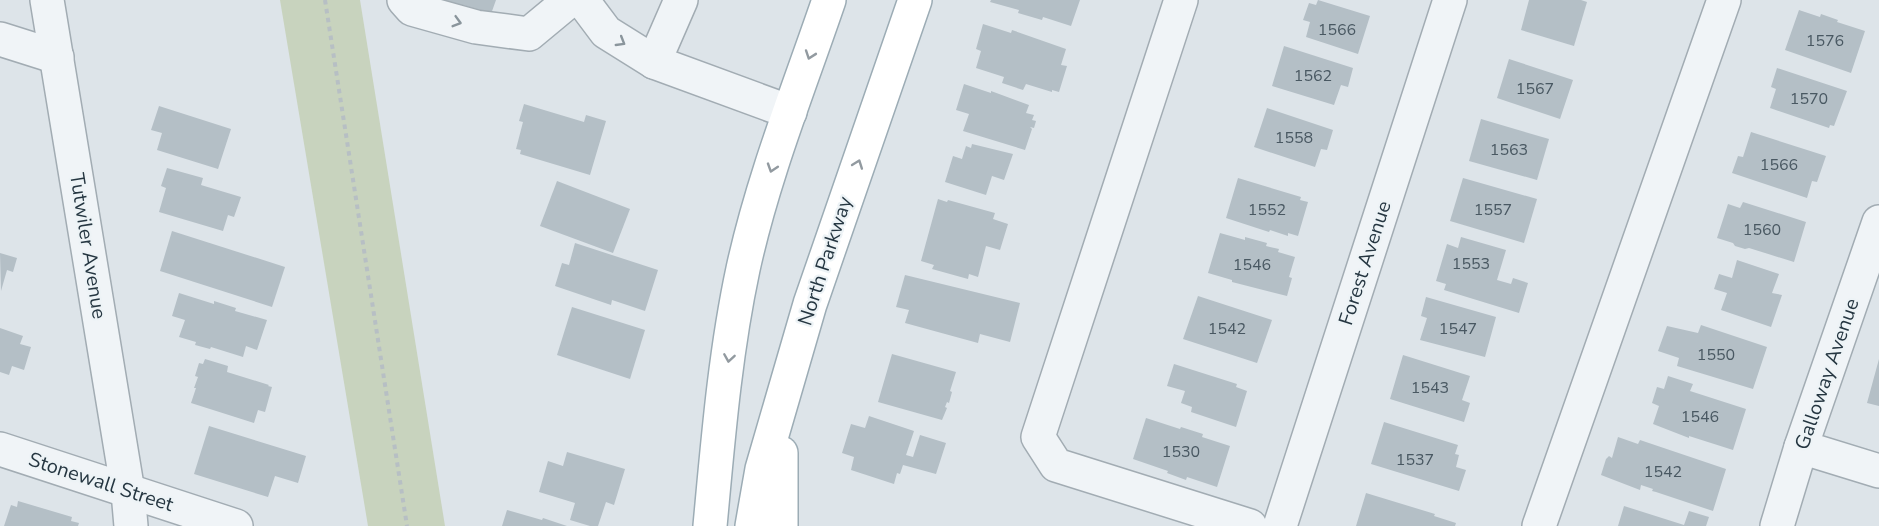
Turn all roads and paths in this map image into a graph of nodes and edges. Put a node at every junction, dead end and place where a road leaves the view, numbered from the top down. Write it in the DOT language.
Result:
graph roads {
  1 [pos="47,0"];
  2 [pos="325,0"];
  3 [pos="404,0"];
  4 [pos="570,0"];
  5 [pos="582,0"];
  6 [pos="681,0"];
  7 [pos="829,0"];
  8 [pos="915,0"];
  9 [pos="1181,0"];
  10 [pos="1450,0"];
  11 [pos="1724,0"];
  12 [pos="0,39"];
  13 [pos="57,57"];
  14 [pos="654,62"];
  15 [pos="790,112"];
  16 [pos="1879,225"];
  17 [pos="781,399"];
  18 [pos="720,415"];
  19 [pos="1801,447"];
  20 [pos="0,449"];
  21 [pos="1879,471"];
  22 [pos="128,492"];
  23 [pos="131,526"];
  24 [pos="236,526"];
  25 [pos="407,526"];
  26 [pos="700,526"];
  27 [pos="710,526"];
  28 [pos="752,526"];
  29 [pos="781,526"];
  30 [pos="1250,526"];
  31 [pos="1280,526"];
  32 [pos="1539,526"];
  33 [pos="1777,526"];
  1 -- 13 [label="street, Tutwiler Avenue"];
  2 -- 25 [label="path"];
  3 -- 4 [label="street, one-way"];
  5 -- 14 [label="street, one-way"];
  6 -- 14 [label="street"];
  7 -- 15 [label="main road, one-way"];
  17 -- 8 [label="main road, North Parkway, one-way"];
  9 -- 30 [label="street"];
  10 -- 31 [label="street, Forest Avenue"];
  11 -- 32 [label="street"];
  12 -- 13 [label="street"];
  13 -- 22 [label="street, Tutwiler Avenue"];
  14 -- 15 [label="street"];
  15 -- 18 [label="main road, one-way"];
  16 -- 19 [label="street, Galloway Avenue"];
  17 -- 28 [label="main road, North Parkway"];
  17 -- 29 [label="main road"];
  18 -- 26 [label="main road"];
  18 -- 27 [label="main road"];
  19 -- 21 [label="street"];
  19 -- 33 [label="street, Galloway Avenue"];
  20 -- 22 [label="street, Stonewall Street"];
  22 -- 23 [label="street, Tutwiler Avenue"];
  22 -- 24 [label="street, Stonewall Street"];
}
